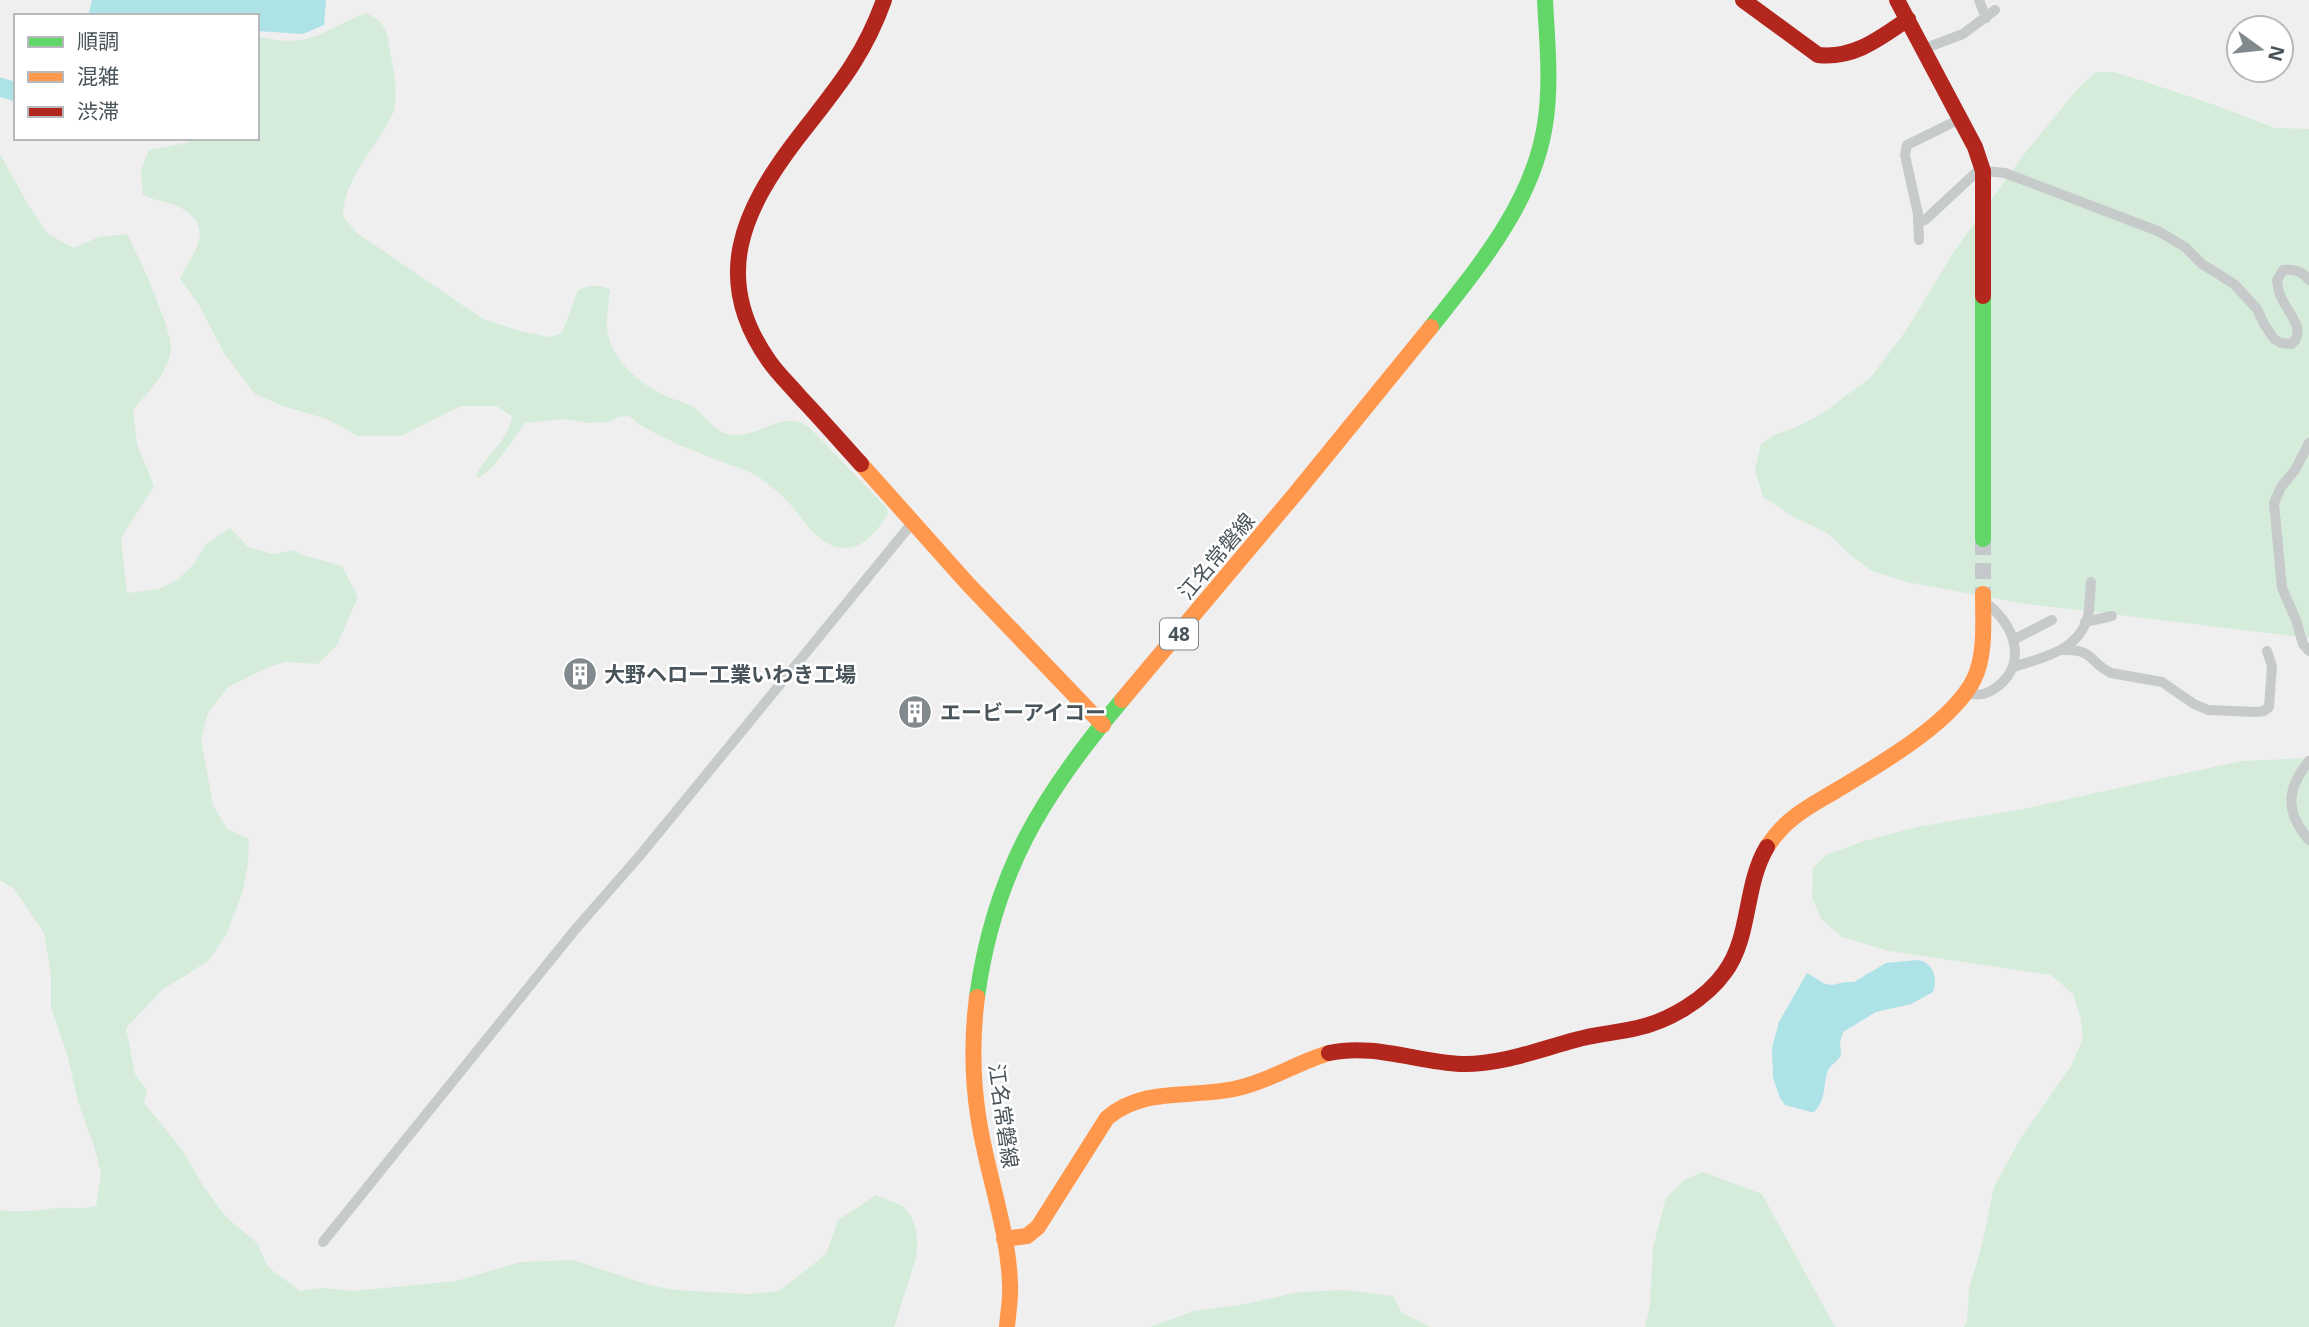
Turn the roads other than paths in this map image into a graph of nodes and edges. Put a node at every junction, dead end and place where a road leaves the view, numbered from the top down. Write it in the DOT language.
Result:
graph roads {
  1 [pos="884,0"];
  2 [pos="1545,0"];
  3 [pos="1744,0"];
  4 [pos="1897,0"];
  5 [pos="1979,0"];
  6 [pos="1995,10"];
  7 [pos="1986,18"];
  8 [pos="1908,19"];
  9 [pos="1923,49"];
  10 [pos="1960,119"];
  11 [pos="1982,169"];
  12 [pos="1918,223"];
  13 [pos="1919,240"];
  14 [pos="2309,280"];
  15 [pos="2309,443"];
  16 [pos="913,522"];
  17 [pos="1983,539"];
  18 [pos="2091,582"];
  19 [pos="1983,597"];
  20 [pos="2112,616"];
  21 [pos="2052,620"];
  22 [pos="2085,622"];
  23 [pos="2013,640"];
  24 [pos="2063,650"];
  25 [pos="2267,651"];
  26 [pos="2309,651"];
  27 [pos="2014,667"];
  28 [pos="1966,693"];
  29 [pos="1103,725"];
  30 [pos="2309,761"];
  31 [pos="2309,840"];
  32 [pos="1004,1239"];
  33 [pos="323,1242"];
  34 [pos="1007,1327"];
  1 -- 16 [label="street"];
  2 -- 29 [label="street, 江名常磐線 / 48"];
  3 -- 8 [label="street"];
  4 -- 8 [label="street"];
  5 -- 7 [label="street"];
  6 -- 7 [label="street"];
  7 -- 9 [label="street"];
  8 -- 9 [label="street"];
  9 -- 10 [label="street"];
  10 -- 11 [label="street"];
  10 -- 12 [label="street"];
  11 -- 12 [label="street"];
  11 -- 14 [label="street"];
  11 -- 17 [label="street"];
  12 -- 13 [label="street"];
  15 -- 26 [label="street"];
  16 -- 29 [label="street"];
  16 -- 33 [label="street"];
  18 -- 22 [label="street"];
  19 -- 23 [label="street"];
  19 -- 28 [label="street"];
  20 -- 22 [label="street"];
  21 -- 23 [label="street"];
  22 -- 24 [label="street"];
  23 -- 27 [label="street"];
  24 -- 25 [label="street"];
  24 -- 27 [label="street"];
  27 -- 28 [label="street"];
  28 -- 32 [label="street"];
  29 -- 32 [label="street, 江名常磐線 / 48"];
  30 -- 31 [label="street"];
  32 -- 34 [label="street, 江名常磐線 / 48"];
}
